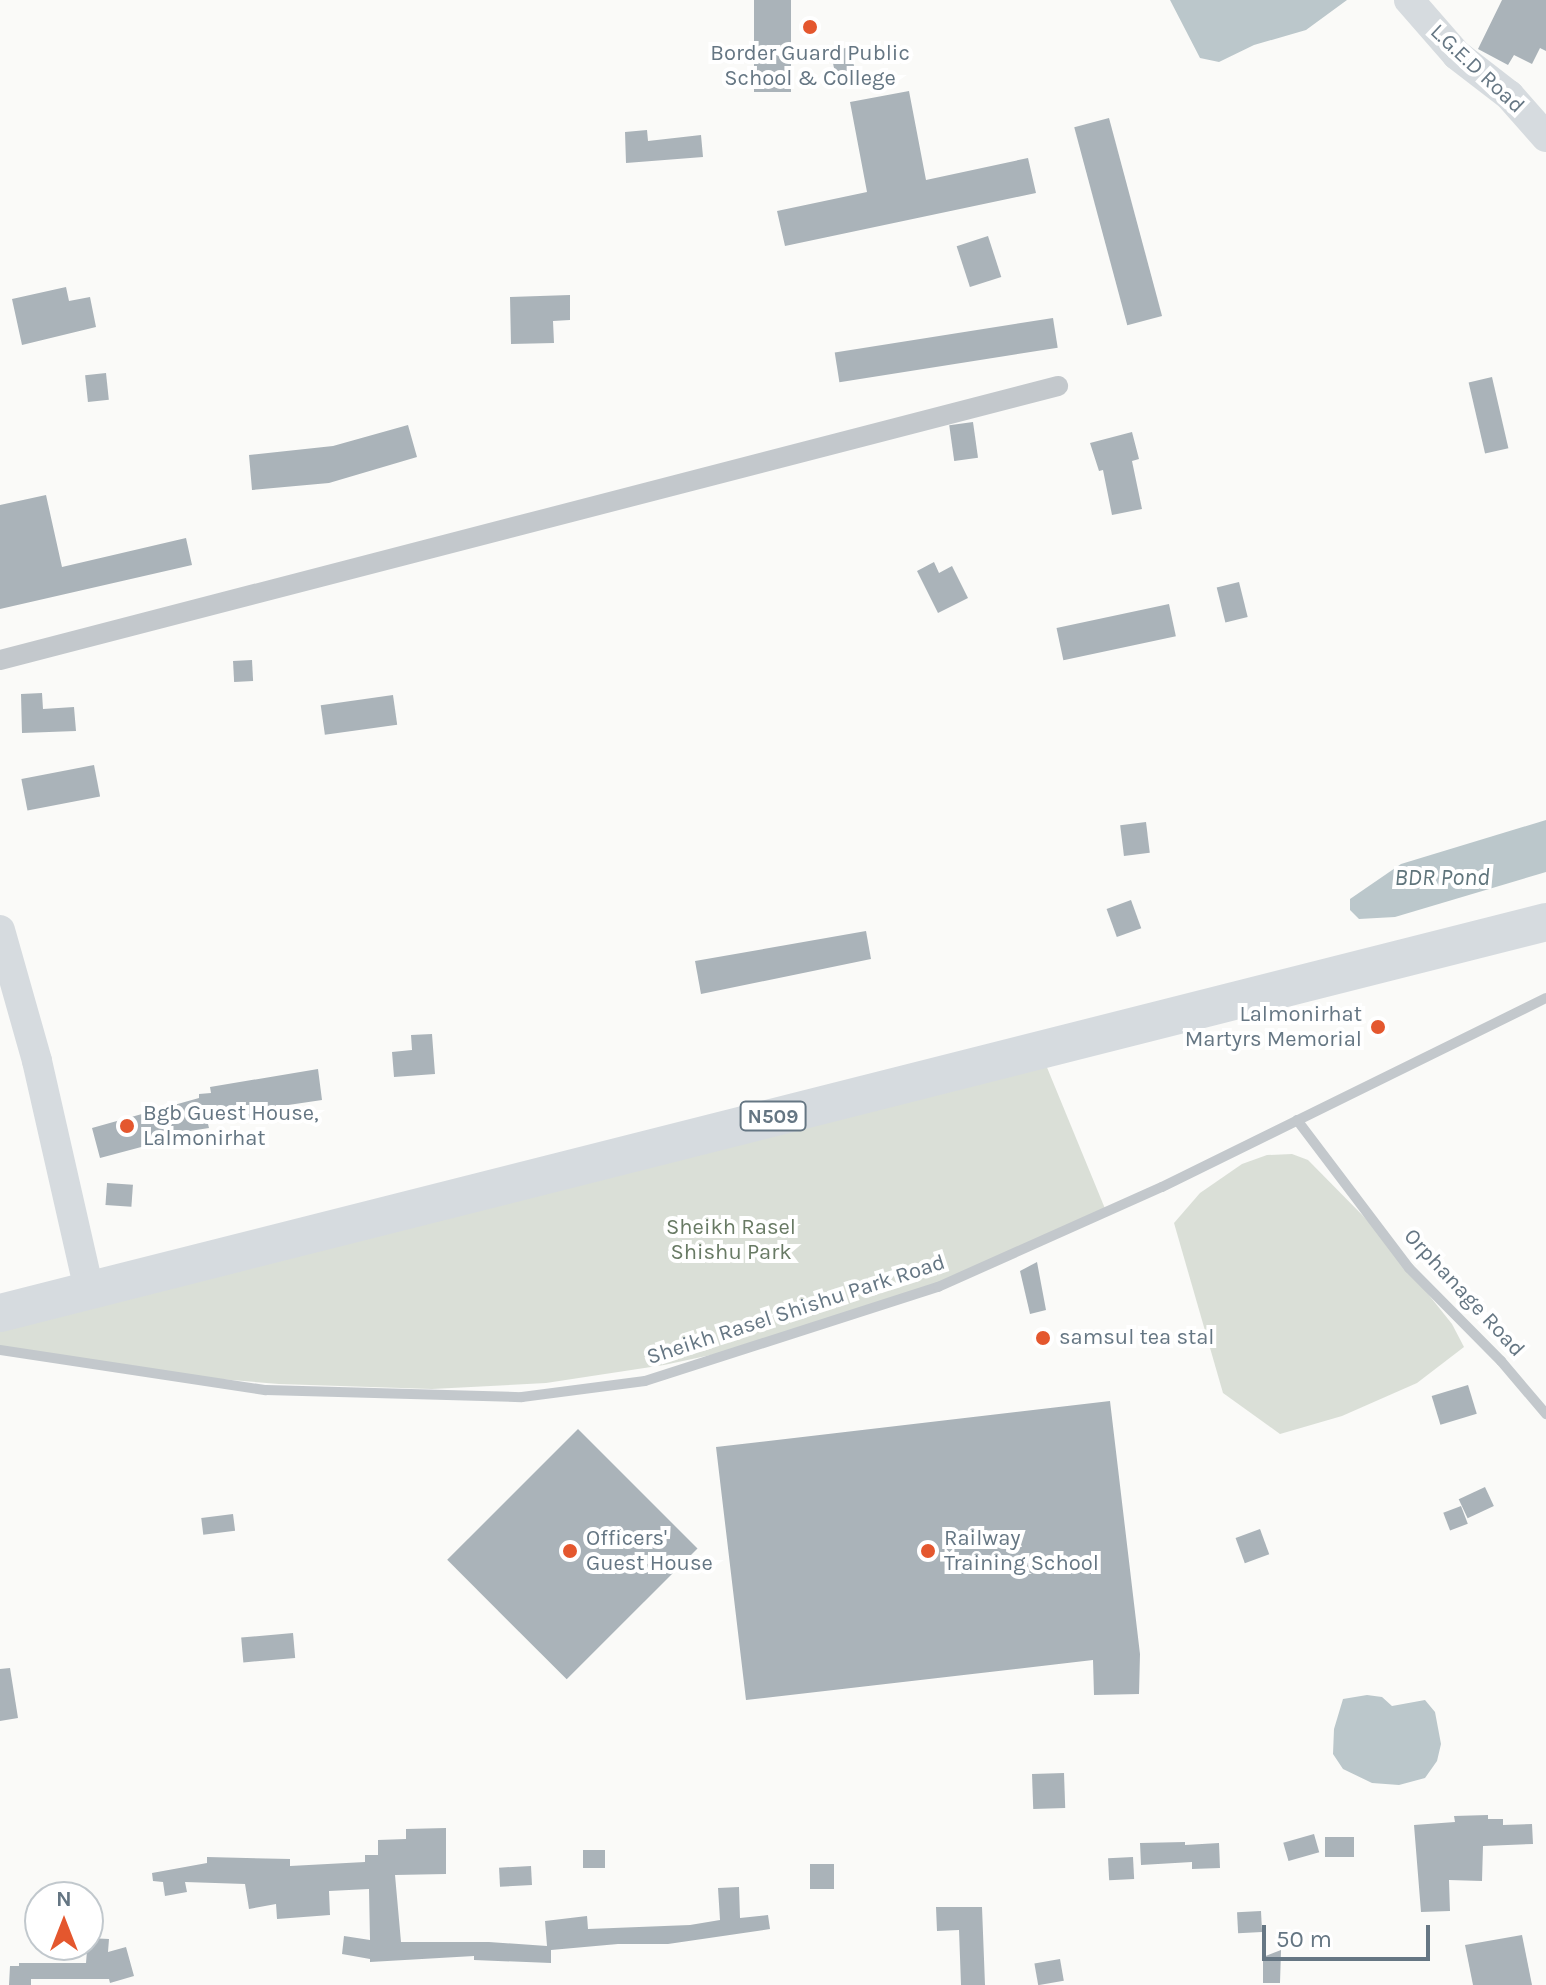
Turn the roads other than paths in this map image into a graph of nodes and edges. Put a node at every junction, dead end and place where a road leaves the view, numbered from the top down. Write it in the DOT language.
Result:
graph roads {
  1 [pos="1409,0"];
  2 [pos="1546,137"];
  3 [pos="1058,386"];
  4 [pos="0,660"];
  5 [pos="1546,922"];
  6 [pos="0,930"];
  7 [pos="1546,998"];
  8 [pos="1297,1120"];
  9 [pos="89,1290"];
  10 [pos="0,1313"];
  11 [pos="0,1350"];
  12 [pos="1546,1414"];
  1 -- 2 [label="street, L.G.E.D Road"];
  3 -- 4 [label="street"];
  5 -- 9 [label="highway, N509"];
  6 -- 9 [label="street"];
  7 -- 8 [label="lane, Sheikh Rasel Shishu Park Road"];
  8 -- 11 [label="lane, Sheikh Rasel Shishu Park Road"];
  8 -- 12 [label="lane, Orphanage Road"];
  9 -- 10 [label="highway, N509"];
}
